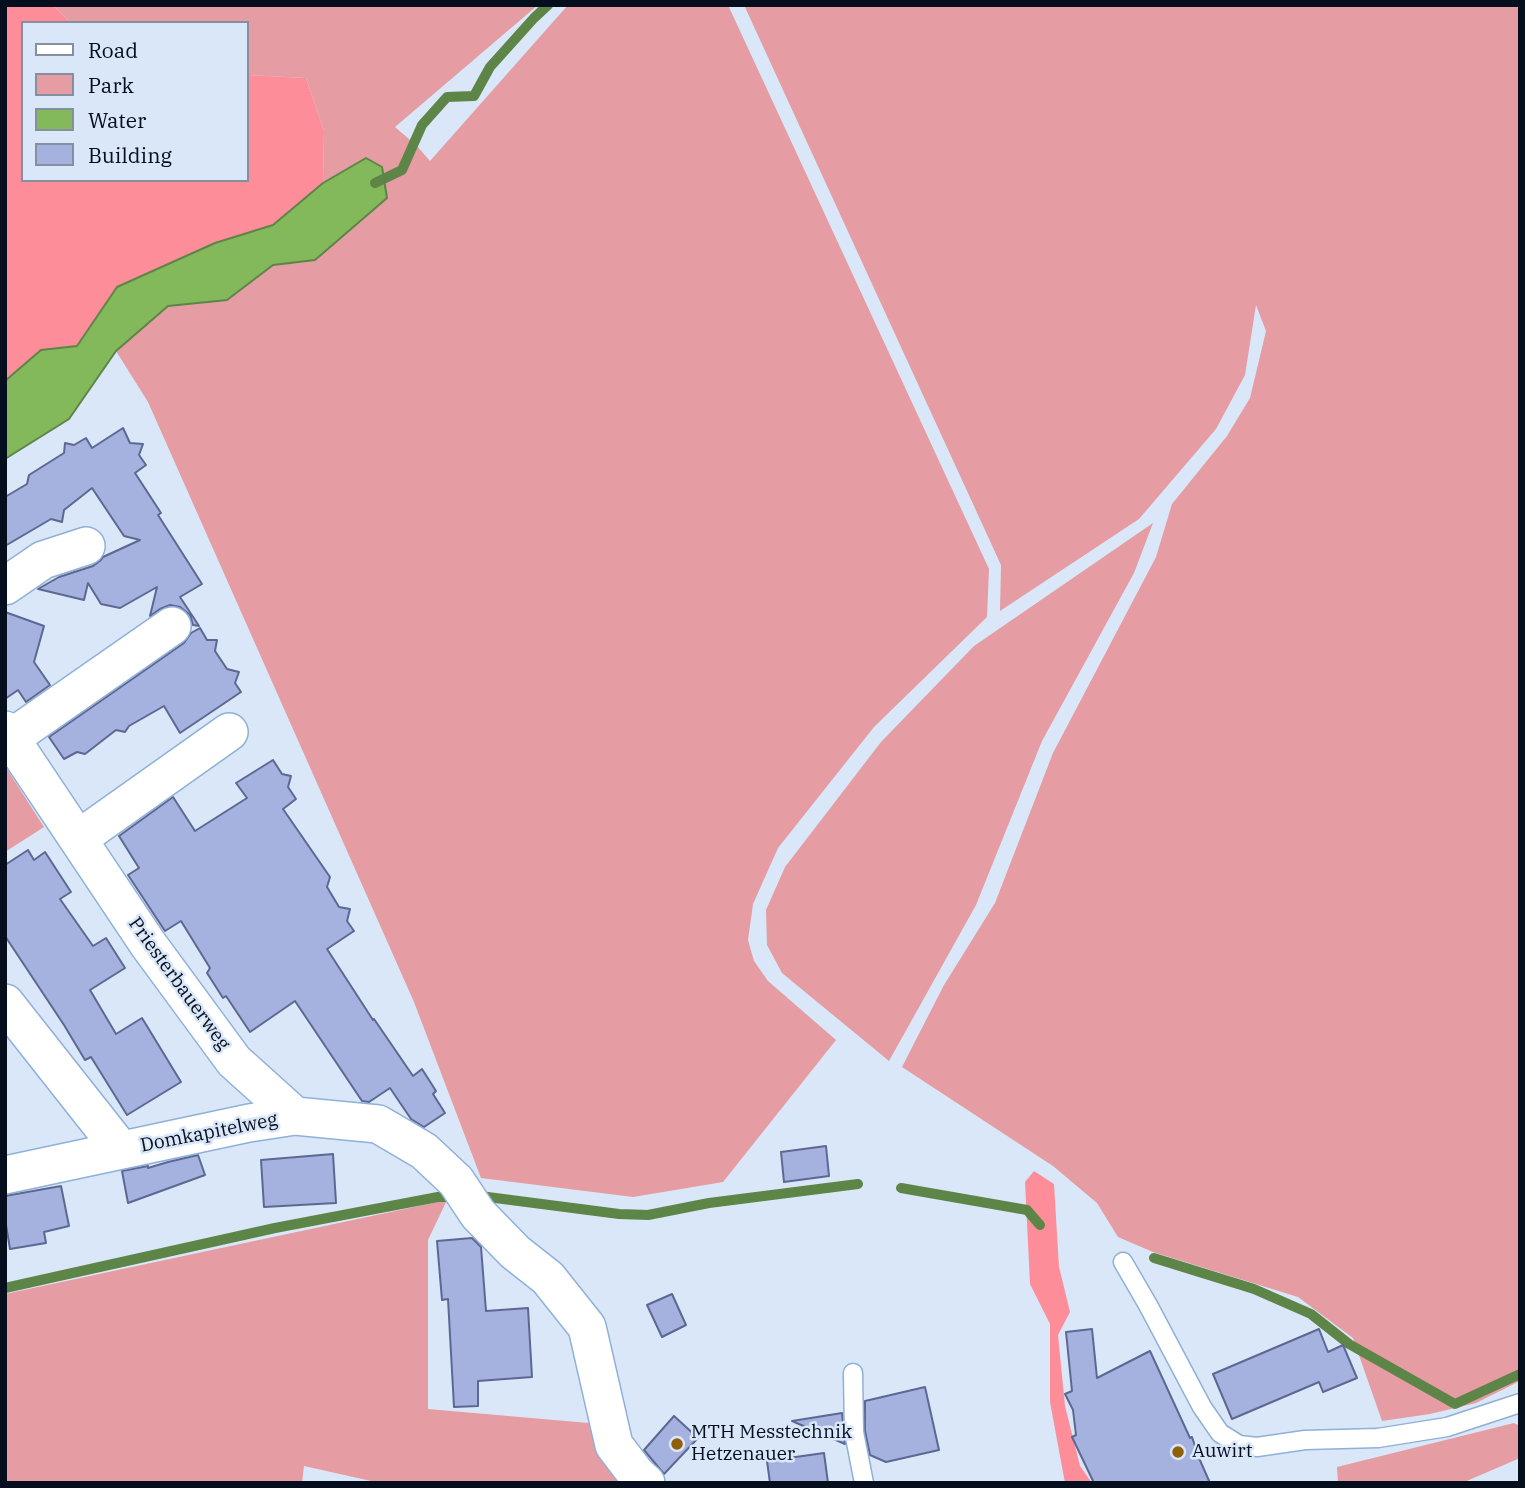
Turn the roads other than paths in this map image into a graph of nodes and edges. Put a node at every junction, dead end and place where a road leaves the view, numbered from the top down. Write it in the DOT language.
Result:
graph roads {
  1 [pos="86,546"];
  2 [pos="5,586"];
  3 [pos="172,626"];
  4 [pos="229,732"];
  5 [pos="8,734"];
  6 [pos="78,839"];
  7 [pos="5,1003"];
  8 [pos="295,1116"];
  9 [pos="121,1150"];
  10 [pos="5,1175"];
  11 [pos="1123,1262"];
  12 [pos="853,1373"];
  13 [pos="1520,1403"];
  14 [pos="646,1483"];
  15 [pos="864,1483"];
  1 -- 2 [label="street"];
  3 -- 5 [label="street, Priesterbauerweg"];
  4 -- 6 [label="street"];
  5 -- 6 [label="street, Priesterbauerweg"];
  6 -- 8 [label="street, Priesterbauerweg"];
  7 -- 9 [label="street, Domkapitelweg"];
  8 -- 9 [label="street, Domkapitelweg"];
  8 -- 14 [label="street, Domkapitelweg"];
  9 -- 10 [label="street, Domkapitelweg"];
  11 -- 13 [label="lane"];
  12 -- 15 [label="lane"];
}
